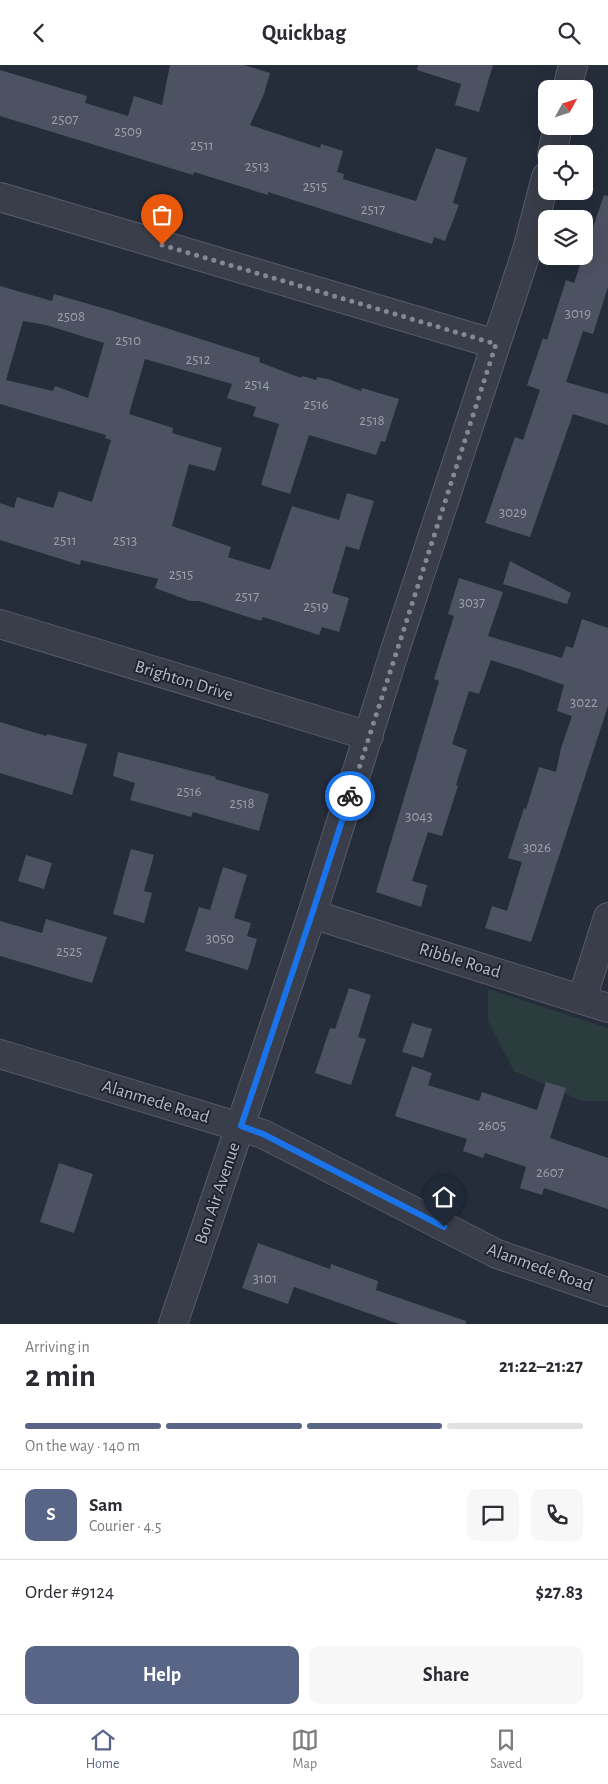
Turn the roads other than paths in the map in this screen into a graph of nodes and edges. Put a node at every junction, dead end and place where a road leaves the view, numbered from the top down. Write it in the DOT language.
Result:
graph roads {
  1 [pos="573,65"];
  2 [pos="569,80"];
  3 [pos="0,197"];
  4 [pos="540,200"];
  5 [pos="496,344"];
  6 [pos="0,624"];
  7 [pos="369,736"];
  8 [pos="312,914"];
  9 [pos="608,917"];
  10 [pos="582,999"];
  11 [pos="608,1008"];
  12 [pos="0,1054"];
  13 [pos="241,1126"];
  14 [pos="608,1292"];
  15 [pos="173,1324"];
  1 -- 2 [label="street"];
  3 -- 5 [label="street"];
  4 -- 5 [label="street, Bon Air Avenue"];
  5 -- 7 [label="street, Bon Air Avenue"];
  6 -- 7 [label="street, Brighton Drive"];
  7 -- 8 [label="street, Bon Air Avenue"];
  8 -- 10 [label="street, Ribble Road"];
  8 -- 13 [label="street, Bon Air Avenue"];
  9 -- 10 [label="street"];
  10 -- 11 [label="street, Ribble Road"];
  12 -- 13 [label="street, Alanmede Road"];
  13 -- 14 [label="street, Alanmede Road"];
  13 -- 15 [label="street, Bon Air Avenue"];
}
